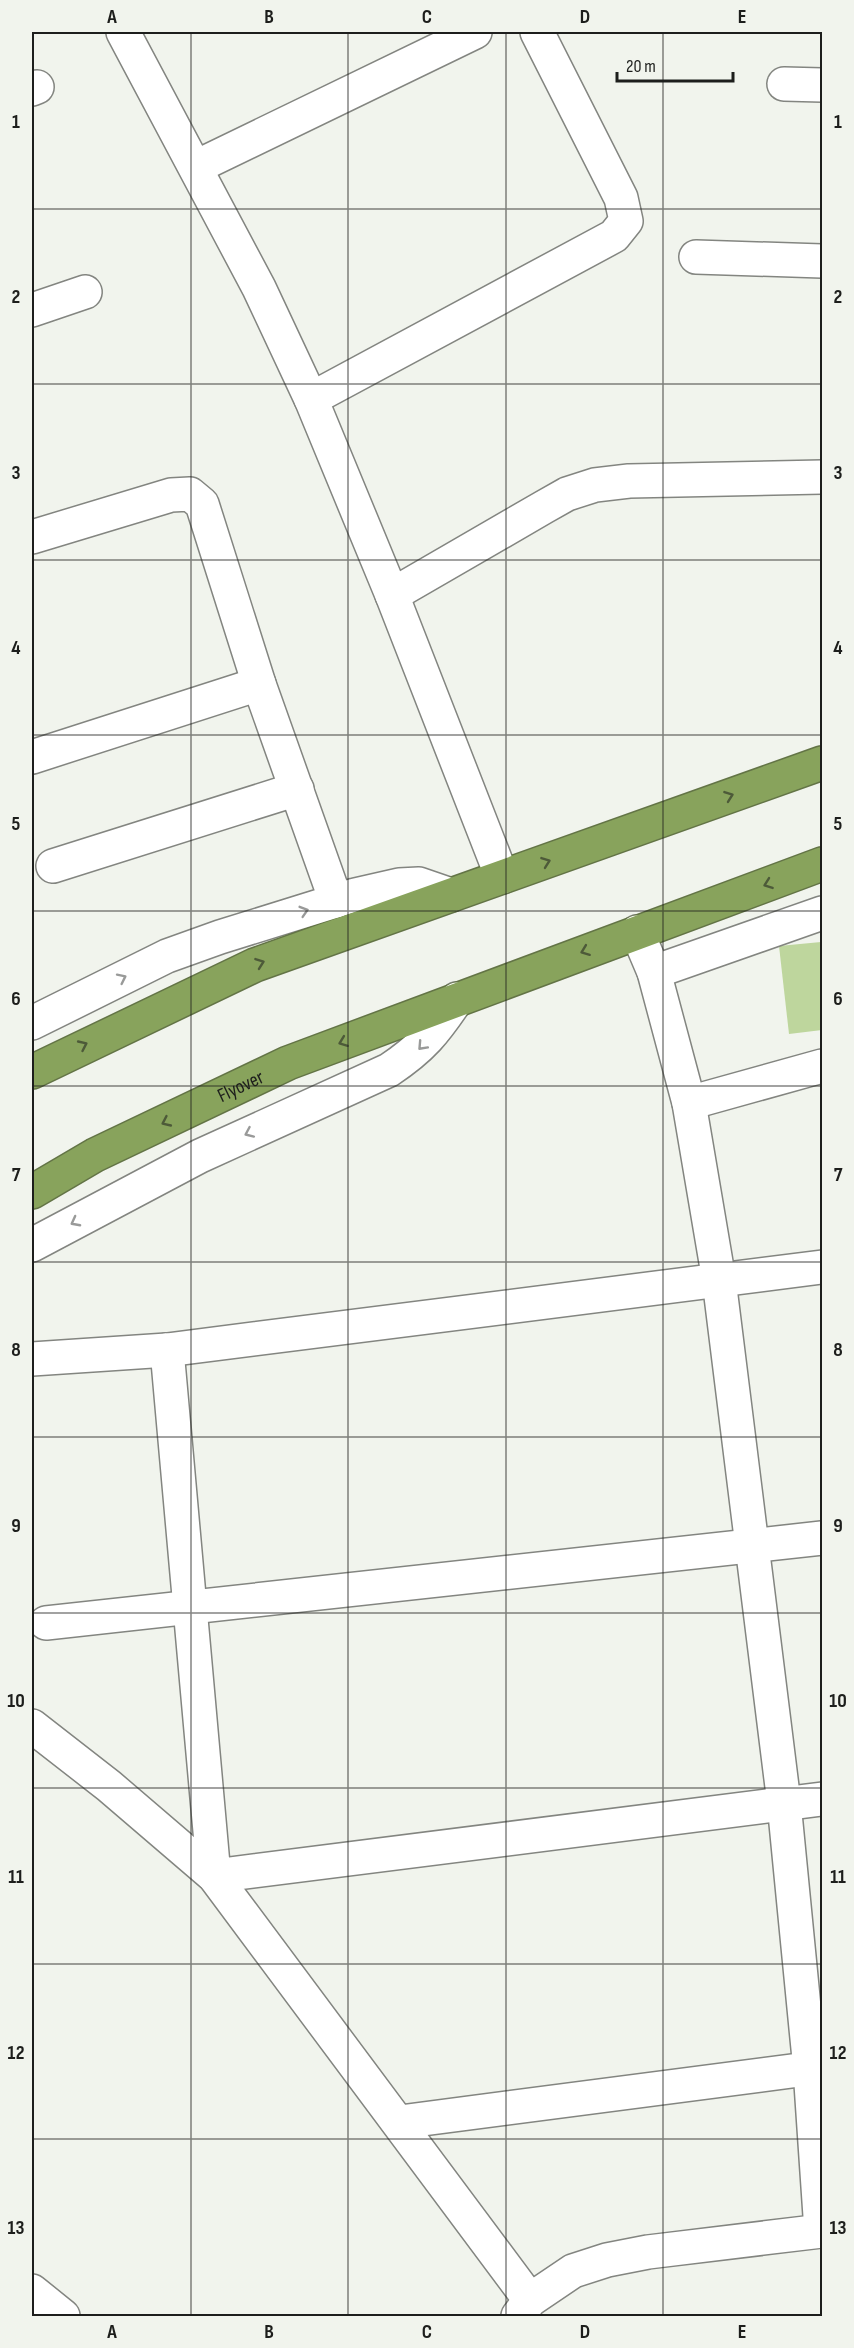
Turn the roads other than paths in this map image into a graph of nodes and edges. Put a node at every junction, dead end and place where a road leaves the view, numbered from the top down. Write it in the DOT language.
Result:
graph roads {
  1 [pos="123,32"];
  2 [pos="475,32"];
  3 [pos="537,32"];
  4 [pos="784,84"];
  5 [pos="822,85"];
  6 [pos="196,167"];
  7 [pos="696,257"];
  8 [pos="822,261"];
  9 [pos="85,292"];
  10 [pos="32,310"];
  11 [pos="311,399"];
  12 [pos="822,477"];
  13 [pos="32,537"];
  14 [pos="392,595"];
  15 [pos="259,684"];
  16 [pos="32,757"];
  17 [pos="822,763"];
  18 [pos="297,789"];
  19 [pos="822,864"];
  20 [pos="53,866"];
  21 [pos="502,877"];
  22 [pos="451,895"];
  23 [pos="336,901"];
  24 [pos="822,913"];
  25 [pos="637,932"];
  26 [pos="654,972"];
  27 [pos="457,999"];
  28 [pos="32,1023"];
  29 [pos="822,1066"];
  30 [pos="32,1072"];
  31 [pos="689,1103"];
  32 [pos="32,1192"];
  33 [pos="32,1245"];
  34 [pos="822,1267"];
  35 [pos="719,1280"];
  36 [pos="167,1350"];
  37 [pos="32,1359"];
  38 [pos="822,1538"];
  39 [pos="750,1547"];
  40 [pos="192,1606"];
  41 [pos="46,1623"];
  42 [pos="32,1726"];
  43 [pos="822,1799"];
  44 [pos="784,1803"];
  45 [pos="214,1876"];
  46 [pos="816,2068"];
  47 [pos="400,2122"];
  48 [pos="822,2231"];
  49 [pos="32,2291"];
  50 [pos="524,2308"];
  51 [pos="63,2316"];
  1 -- 6 [label="street"];
  2 -- 6 [label="street"];
  3 -- 11 [label="street"];
  4 -- 5 [label="street"];
  6 -- 11 [label="street"];
  7 -- 8 [label="street"];
  9 -- 10 [label="street"];
  11 -- 14 [label="street"];
  12 -- 14 [label="street"];
  13 -- 15 [label="street"];
  14 -- 21 [label="street"];
  15 -- 16 [label="street"];
  15 -- 18 [label="street"];
  21 -- 17 [label="highway, one-way"];
  18 -- 20 [label="street"];
  18 -- 23 [label="street"];
  19 -- 25 [label="highway, Flyover, one-way"];
  21 -- 22 [label="highway"];
  22 -- 23 [label="street"];
  30 -- 22 [label="highway, one-way"];
  28 -- 23 [label="street, one-way"];
  24 -- 26 [label="street"];
  25 -- 26 [label="street"];
  25 -- 27 [label="highway, Flyover, one-way"];
  26 -- 31 [label="street"];
  27 -- 32 [label="highway, Flyover, one-way"];
  27 -- 33 [label="street, one-way"];
  29 -- 31 [label="street"];
  31 -- 35 [label="street"];
  34 -- 35 [label="street"];
  35 -- 36 [label="street"];
  35 -- 39 [label="street"];
  36 -- 37 [label="street"];
  36 -- 40 [label="street"];
  38 -- 39 [label="street"];
  39 -- 40 [label="street"];
  39 -- 44 [label="street"];
  40 -- 41 [label="street"];
  40 -- 45 [label="street"];
  42 -- 45 [label="street"];
  43 -- 44 [label="street"];
  44 -- 45 [label="street"];
  44 -- 46 [label="street"];
  45 -- 47 [label="street"];
  46 -- 47 [label="street"];
  46 -- 48 [label="street"];
  47 -- 50 [label="street"];
  48 -- 50 [label="street"];
  49 -- 51 [label="street"];
}
